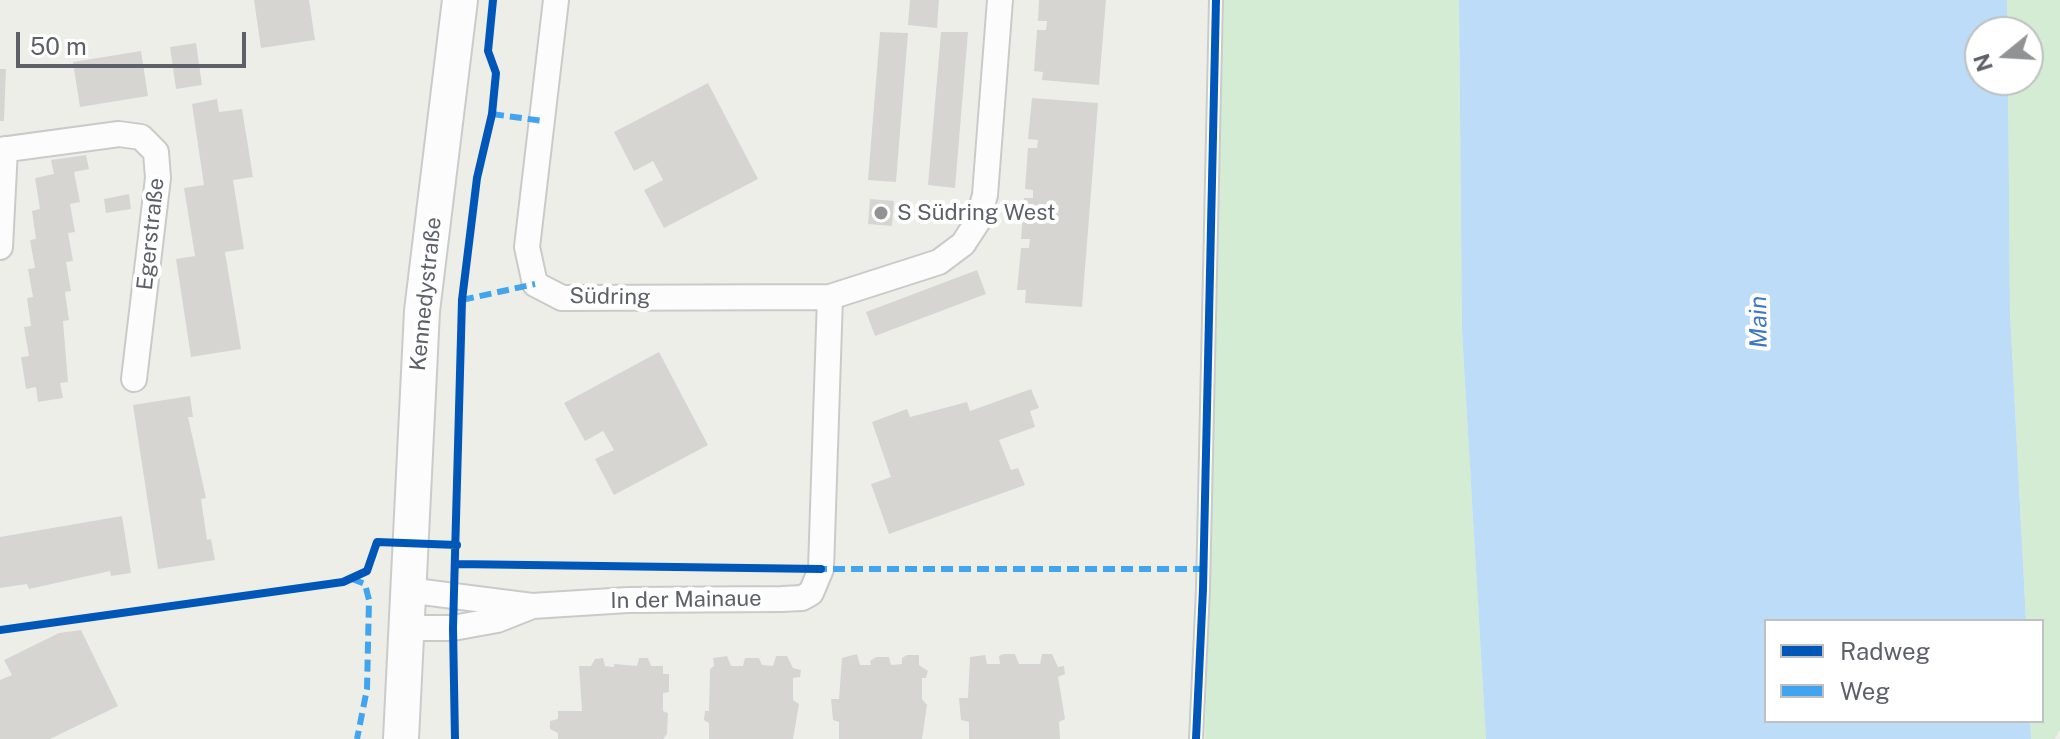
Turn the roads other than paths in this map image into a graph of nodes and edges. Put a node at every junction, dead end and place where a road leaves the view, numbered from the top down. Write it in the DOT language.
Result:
graph roads {
  1 [pos="460,0"];
  2 [pos="556,0"];
  3 [pos="1000,0"];
  4 [pos="1216,0"];
  5 [pos="3,150"];
  6 [pos="0,247"];
  7 [pos="830,297"];
  8 [pos="134,379"];
  9 [pos="407,590"];
  10 [pos="532,606"];
  11 [pos="405,628"];
  12 [pos="401,739"];
  13 [pos="1196,739"];
  1 -- 9 [label="main road, Kennedystraße"];
  2 -- 7 [label="street, Südring"];
  3 -- 7 [label="street, Südring"];
  4 -- 13 [label="lane"];
  5 -- 6 [label="street, Egerstraße"];
  5 -- 8 [label="street, Egerstraße"];
  7 -- 10 [label="street, In der Mainaue"];
  9 -- 10 [label="street, In der Mainaue"];
  9 -- 11 [label="main road, Kennedystraße"];
  10 -- 11 [label="street, In der Mainaue"];
  11 -- 12 [label="main road, Kennedystraße"];
}
